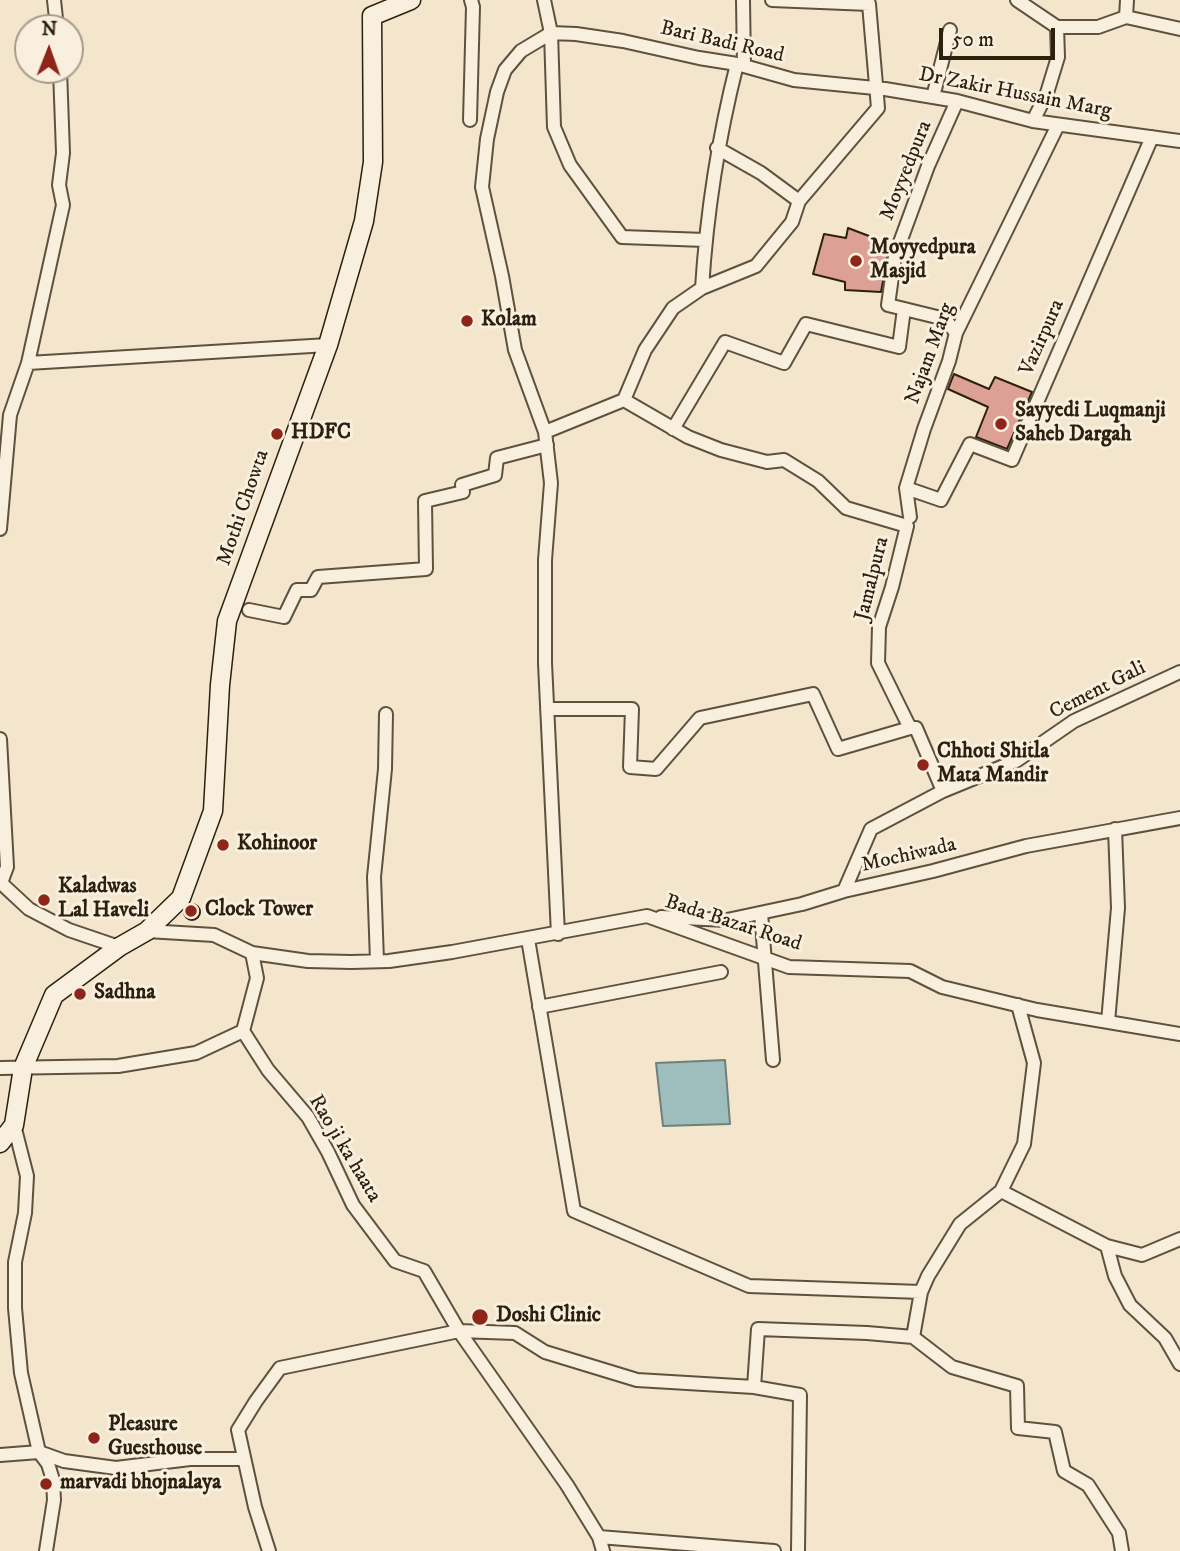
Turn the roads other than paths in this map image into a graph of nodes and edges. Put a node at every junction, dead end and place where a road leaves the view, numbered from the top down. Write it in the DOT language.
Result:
graph roads {
  1 [pos="411,0"];
  2 [pos="471,0"];
  3 [pos="544,0"];
  4 [pos="743,0"];
  5 [pos="772,0"];
  6 [pos="1017,0"];
  7 [pos="1127,0"];
  8 [pos="371,8"];
  9 [pos="1126,17"];
  10 [pos="1057,27"];
  11 [pos="1180,29"];
  12 [pos="950,30"];
  13 [pos="551,33"];
  14 [pos="740,65"];
  15 [pos="60,84"];
  16 [pos="880,88"];
  17 [pos="933,97"];
  18 [pos="957,101"];
  19 [pos="470,120"];
  20 [pos="1032,121"];
  21 [pos="1058,125"];
  22 [pos="1152,137"];
  23 [pos="1180,141"];
  24 [pos="717,148"];
  25 [pos="799,201"];
  26 [pos="705,240"];
  27 [pos="702,288"];
  28 [pos="904,309"];
  29 [pos="956,333"];
  30 [pos="328,345"];
  31 [pos="28,363"];
  32 [pos="624,400"];
  33 [pos="673,429"];
  34 [pos="545,432"];
  35 [pos="547,445"];
  36 [pos="906,488"];
  37 [pos="908,521"];
  38 [pos="0,529"];
  39 [pos="248,610"];
  40 [pos="1180,672"];
  41 [pos="547,709"];
  42 [pos="386,714"];
  43 [pos="910,727"];
  44 [pos="0,739"];
  45 [pos="943,791"];
  46 [pos="1180,818"];
  47 [pos="1115,829"];
  48 [pos="4,867"];
  49 [pos="844,891"];
  50 [pos="761,913"];
  51 [pos="647,916"];
  52 [pos="147,931"];
  53 [pos="558,933"];
  54 [pos="528,939"];
  55 [pos="119,947"];
  56 [pos="252,953"];
  57 [pos="766,959"];
  58 [pos="377,961"];
  59 [pos="721,972"];
  60 [pos="1018,1005"];
  61 [pos="540,1007"];
  62 [pos="1108,1022"];
  63 [pos="243,1031"];
  64 [pos="1180,1034"];
  65 [pos="773,1060"];
  66 [pos="0,1068"];
  67 [pos="23,1068"];
  68 [pos="14,1125"];
  69 [pos="0,1143"];
  70 [pos="1001,1191"];
  71 [pos="1180,1239"];
  72 [pos="1107,1246"];
  73 [pos="921,1292"];
  74 [pos="459,1331"];
  75 [pos="913,1338"];
  76 [pos="1180,1364"];
  77 [pos="754,1387"];
  78 [pos="39,1452"];
  79 [pos="0,1455"];
  80 [pos="243,1459"];
  81 [pos="599,1537"];
  82 [pos="46,1551"];
  83 [pos="269,1551"];
  84 [pos="603,1551"];
  85 [pos="774,1551"];
  86 [pos="798,1551"];
  87 [pos="1122,1551"];
  1 -- 8 [label="main road, Mothi Chowta"];
  2 -- 19 [label="street"];
  3 -- 13 [label="street"];
  4 -- 14 [label="street"];
  5 -- 16 [label="street"];
  6 -- 10 [label="street"];
  7 -- 9 [label="street"];
  8 -- 30 [label="main road, Mothi Chowta"];
  9 -- 10 [label="street"];
  9 -- 11 [label="street"];
  10 -- 20 [label="street"];
  12 -- 17 [label="street"];
  13 -- 14 [label="street, Bari Badi Road"];
  13 -- 26 [label="street"];
  13 -- 34 [label="street"];
  14 -- 16 [label="street, Bari Badi Road"];
  14 -- 24 [label="street"];
  15 -- 31 [label="street"];
  16 -- 17 [label="street, Dr Zakir Hussain Marg"];
  16 -- 25 [label="street"];
  17 -- 18 [label="street, Dr Zakir Hussain Marg"];
  18 -- 20 [label="street, Dr Zakir Hussain Marg"];
  18 -- 28 [label="street, Moyyedpura"];
  20 -- 21 [label="street, Dr Zakir Hussain Marg"];
  21 -- 22 [label="street, Dr Zakir Hussain Marg"];
  21 -- 29 [label="street, Najam Marg"];
  22 -- 23 [label="street, Dr Zakir Hussain Marg"];
  22 -- 36 [label="street, Vazirpura"];
  24 -- 25 [label="street"];
  24 -- 26 [label="street"];
  25 -- 27 [label="street"];
  26 -- 27 [label="street"];
  27 -- 32 [label="street"];
  28 -- 29 [label="street"];
  28 -- 33 [label="street"];
  29 -- 36 [label="street, Najam Marg"];
  30 -- 31 [label="street"];
  30 -- 52 [label="main road, Mothi Chowta"];
  31 -- 38 [label="street"];
  32 -- 33 [label="street"];
  32 -- 34 [label="street"];
  33 -- 37 [label="street"];
  34 -- 35 [label="street"];
  35 -- 39 [label="street"];
  35 -- 41 [label="street"];
  36 -- 37 [label="street"];
  37 -- 43 [label="street, Jamalpura"];
  40 -- 45 [label="street, Cement Gali"];
  41 -- 43 [label="street"];
  41 -- 53 [label="street"];
  42 -- 58 [label="street"];
  43 -- 45 [label="street, Jamalpura"];
  44 -- 48 [label="street"];
  45 -- 49 [label="street, Cement Gali"];
  46 -- 47 [label="street, Mochiwada"];
  47 -- 49 [label="street, Mochiwada"];
  47 -- 62 [label="street"];
  48 -- 55 [label="street"];
  49 -- 50 [label="street, Mochiwada"];
  50 -- 51 [label="street, Mochiwada"];
  50 -- 57 [label="street"];
  51 -- 53 [label="street, Bada Bazar Road"];
  51 -- 57 [label="street, Bada Bazar Road"];
  52 -- 55 [label="main road, Mothi Chowta"];
  52 -- 56 [label="street, Bada Bazar Road"];
  53 -- 54 [label="street, Bada Bazar Road"];
  54 -- 58 [label="street, Bada Bazar Road"];
  54 -- 61 [label="street"];
  55 -- 67 [label="main road, Mothi Chowta"];
  56 -- 58 [label="street, Bada Bazar Road"];
  56 -- 63 [label="street"];
  57 -- 60 [label="street, Bada Bazar Road"];
  57 -- 65 [label="street"];
  59 -- 61 [label="street"];
  60 -- 62 [label="street, Bada Bazar Road"];
  60 -- 70 [label="street"];
  61 -- 73 [label="street"];
  62 -- 64 [label="street, Bada Bazar Road"];
  63 -- 67 [label="street"];
  63 -- 74 [label="street, Rao ji ka haata"];
  66 -- 67 [label="street"];
  67 -- 68 [label="main road, Mothi Chowta"];
  68 -- 69 [label="main road"];
  68 -- 78 [label="street"];
  70 -- 72 [label="street"];
  70 -- 73 [label="street"];
  71 -- 72 [label="street"];
  72 -- 76 [label="street"];
  73 -- 75 [label="street"];
  74 -- 77 [label="street"];
  74 -- 80 [label="street"];
  74 -- 81 [label="street, Rao ji ka haata"];
  75 -- 77 [label="street"];
  75 -- 87 [label="street"];
  77 -- 86 [label="street"];
  78 -- 79 [label="street"];
  78 -- 80 [label="street"];
  78 -- 82 [label="street"];
  80 -- 83 [label="street"];
  81 -- 84 [label="street, Rao ji ka haata"];
  81 -- 85 [label="street"];
}
